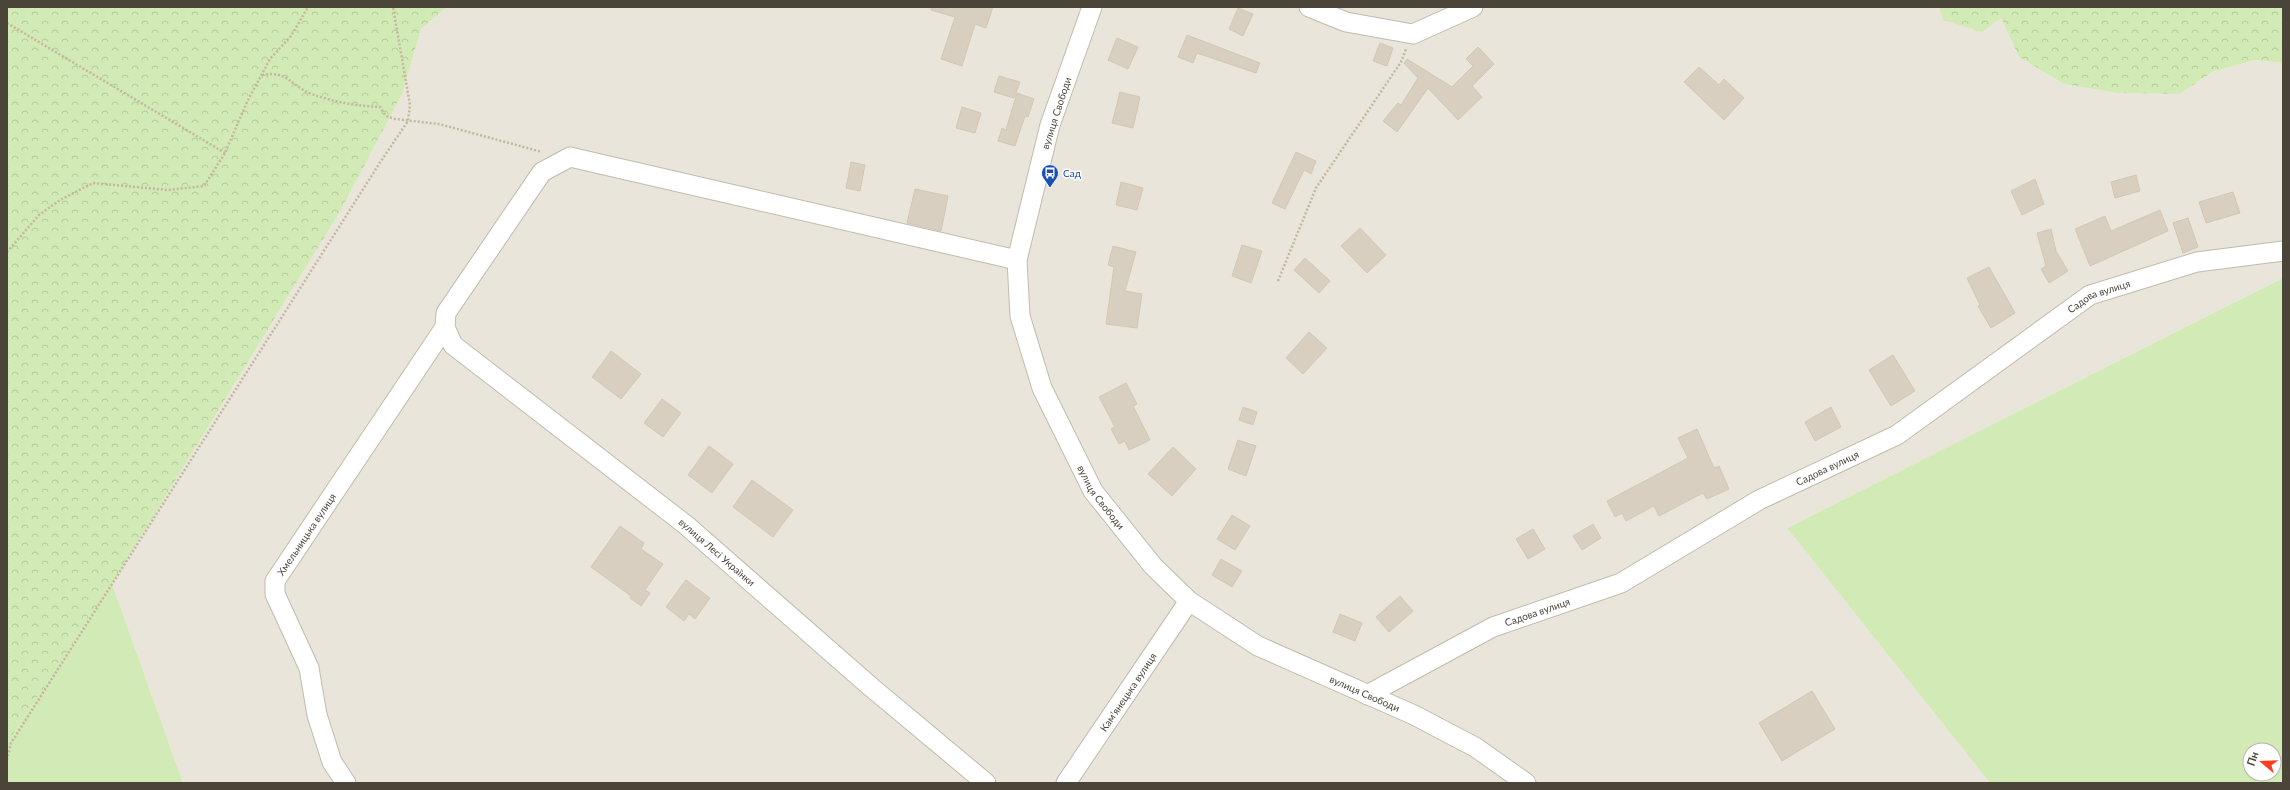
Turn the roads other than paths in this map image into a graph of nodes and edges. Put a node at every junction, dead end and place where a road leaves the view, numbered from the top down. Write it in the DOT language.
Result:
graph roads {
  1 [pos="1092,7"];
  2 [pos="1309,7"];
  3 [pos="1473,7"];
  4 [pos="2283,251"];
  5 [pos="1017,260"];
  6 [pos="445,327"];
  7 [pos="1189,600"];
  8 [pos="1366,695"];
  9 [pos="346,783"];
  10 [pos="986,783"];
  11 [pos="1066,783"];
  12 [pos="1526,783"];
  1 -- 5 [label="street, вулиця Свободи"];
  2 -- 3 [label="street"];
  4 -- 8 [label="street, Садова вулиця"];
  5 -- 6 [label="street"];
  5 -- 7 [label="street, вулиця Свободи"];
  6 -- 9 [label="street, Хмельницька вулиця"];
  6 -- 10 [label="street, вулиця Лесі Українки"];
  7 -- 8 [label="street, вулиця Свободи"];
  7 -- 11 [label="street, Камʼянецька вулиця"];
  8 -- 12 [label="street, вулиця Свободи"];
}
